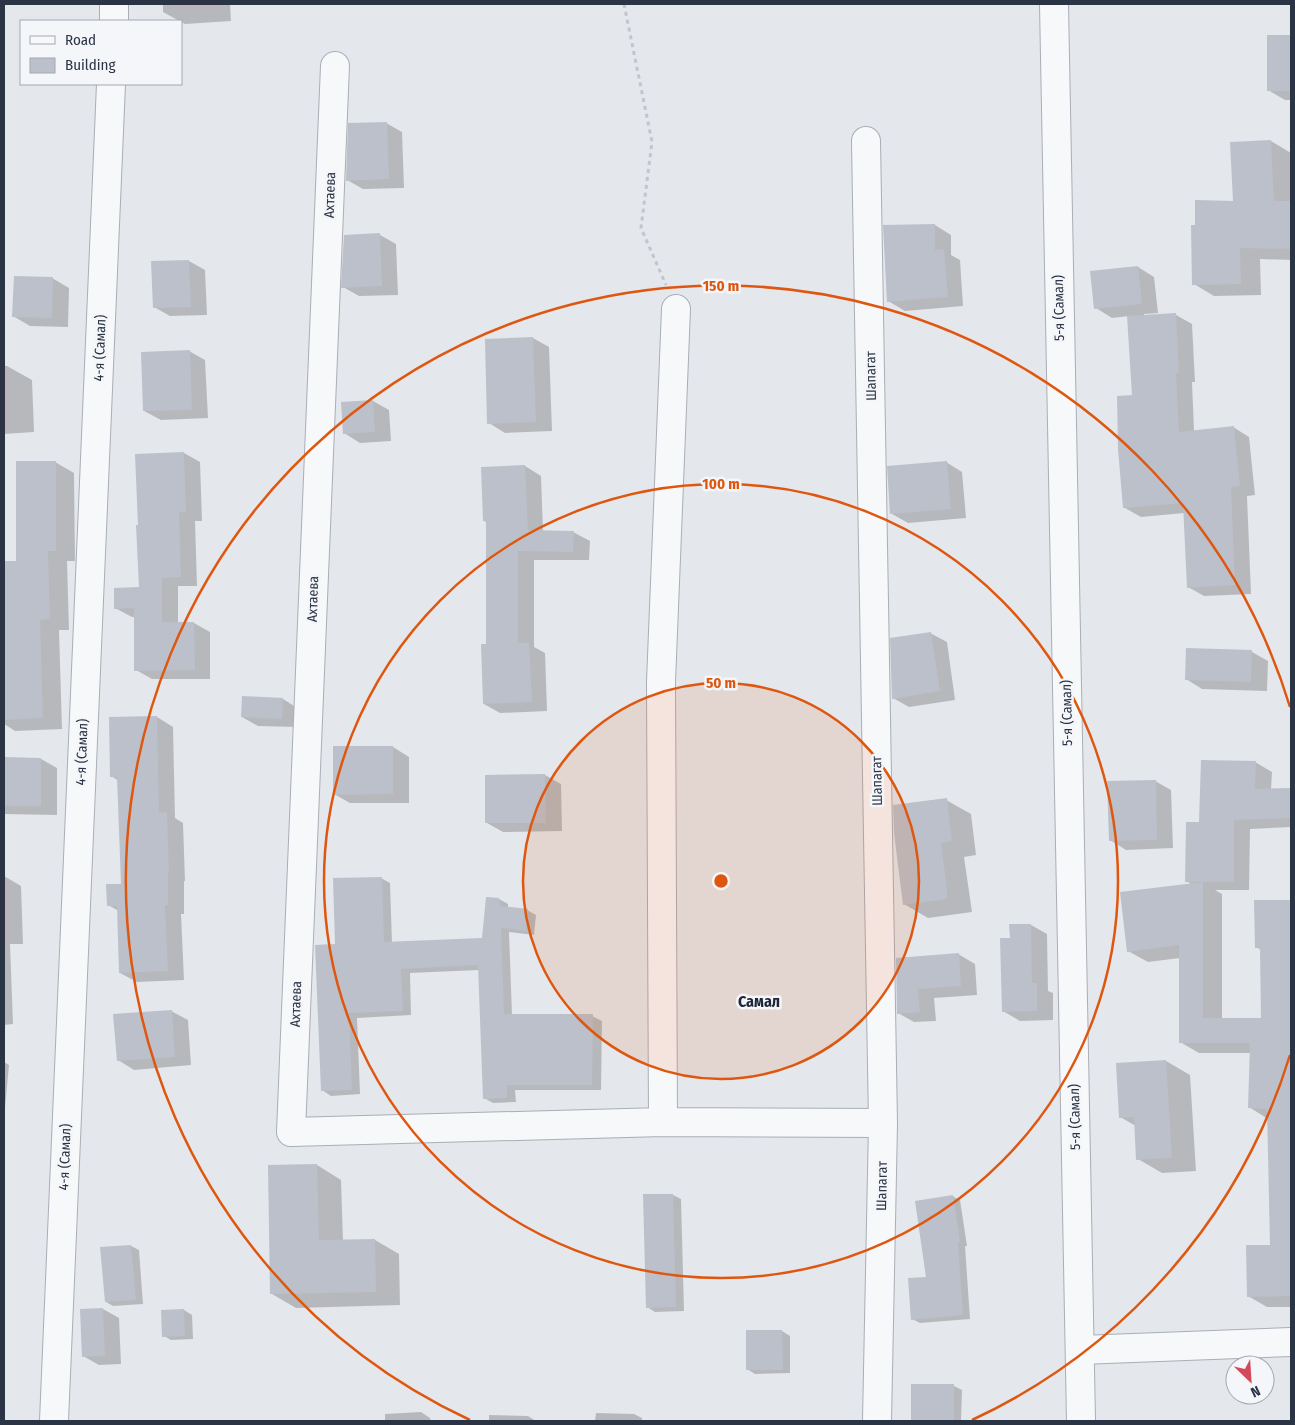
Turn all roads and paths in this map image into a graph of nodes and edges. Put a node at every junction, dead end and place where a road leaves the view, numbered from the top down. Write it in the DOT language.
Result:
graph roads {
  1 [pos="114,4"];
  2 [pos="624,4"];
  3 [pos="1054,4"];
  4 [pos="114,20"];
  5 [pos="335,66"];
  6 [pos="111,85"];
  7 [pos="866,141"];
  8 [pos="676,309"];
  9 [pos="663,1122"];
  10 [pos="883,1123"];
  11 [pos="1291,1342"];
  12 [pos="1080,1350"];
  13 [pos="54,1421"];
  14 [pos="877,1421"];
  15 [pos="1081,1421"];
  1 -- 4 [label="street"];
  2 -- 8 [label="path"];
  3 -- 12 [label="street, 5-я (Самал)"];
  5 -- 9 [label="street, Ахтаева"];
  6 -- 13 [label="street, 4-я (Самал)"];
  7 -- 10 [label="street, Шапагат"];
  8 -- 9 [label="street"];
  9 -- 10 [label="street"];
  10 -- 14 [label="street, Шапагат"];
  11 -- 12 [label="street"];
  12 -- 15 [label="street, 5-я (Самал)"];
}
